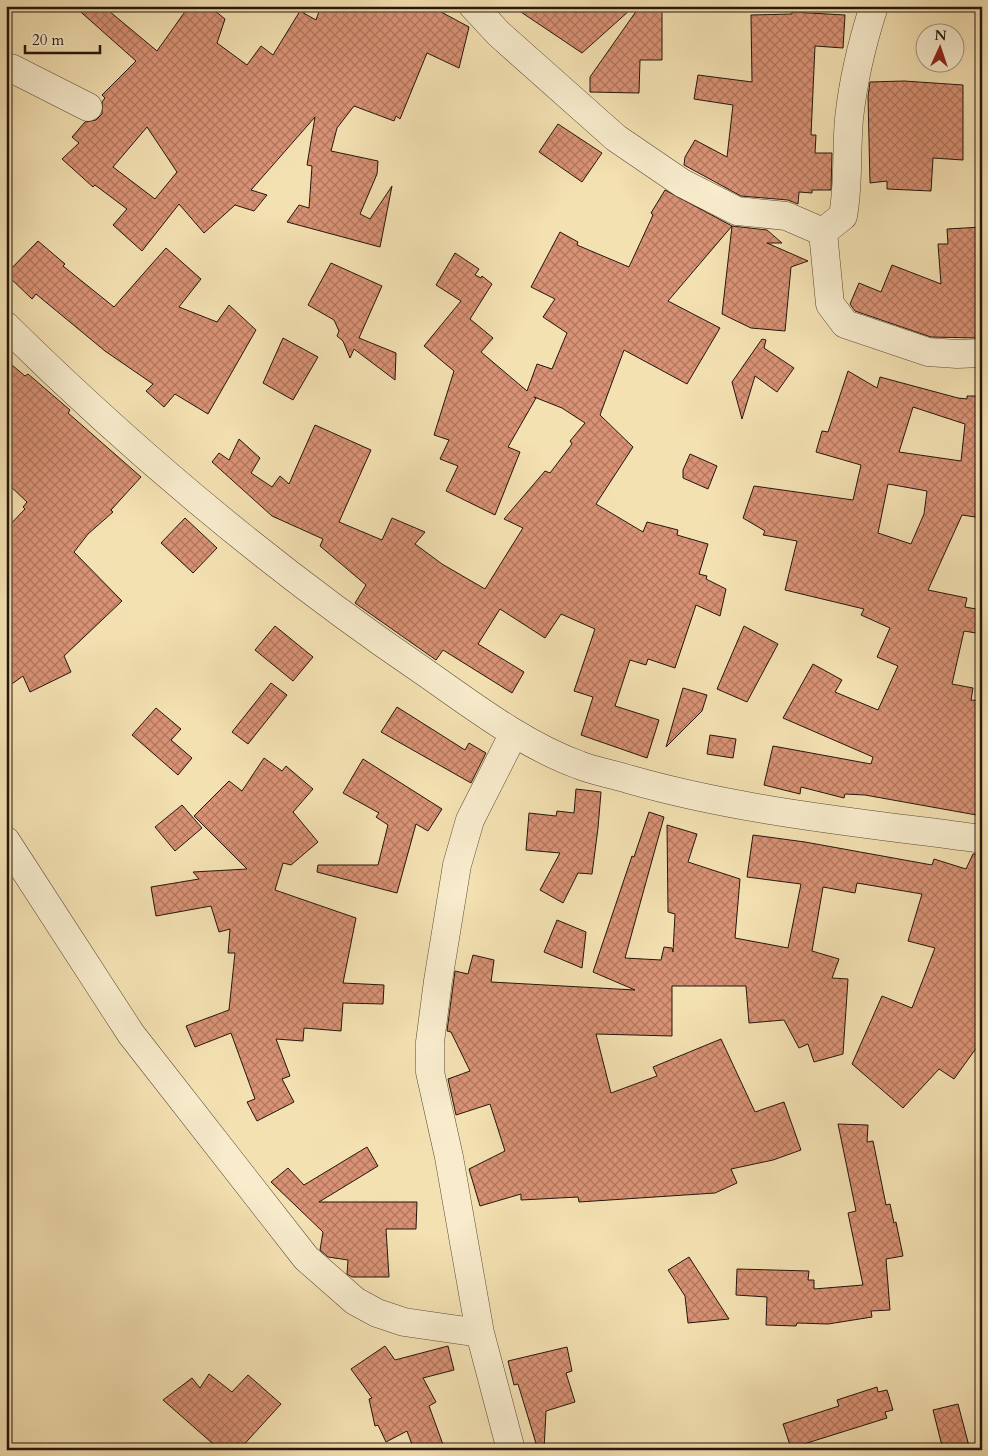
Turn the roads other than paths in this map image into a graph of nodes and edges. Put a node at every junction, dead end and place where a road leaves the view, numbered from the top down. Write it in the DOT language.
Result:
graph roads {
  1 [pos="473,6"];
  2 [pos="874,6"];
  3 [pos="6,70"];
  4 [pos="88,107"];
  5 [pos="823,232"];
  6 [pos="6,326"];
  7 [pos="982,353"];
  8 [pos="514,733"];
  9 [pos="982,839"];
  10 [pos="6,841"];
  11 [pos="480,1333"];
  12 [pos="512,1450"];
  1 -- 5 [label="street"];
  2 -- 5 [label="street"];
  3 -- 4 [label="street"];
  5 -- 7 [label="street"];
  6 -- 8 [label="street"];
  8 -- 9 [label="street"];
  8 -- 11 [label="street"];
  10 -- 11 [label="street"];
  11 -- 12 [label="street"];
}
